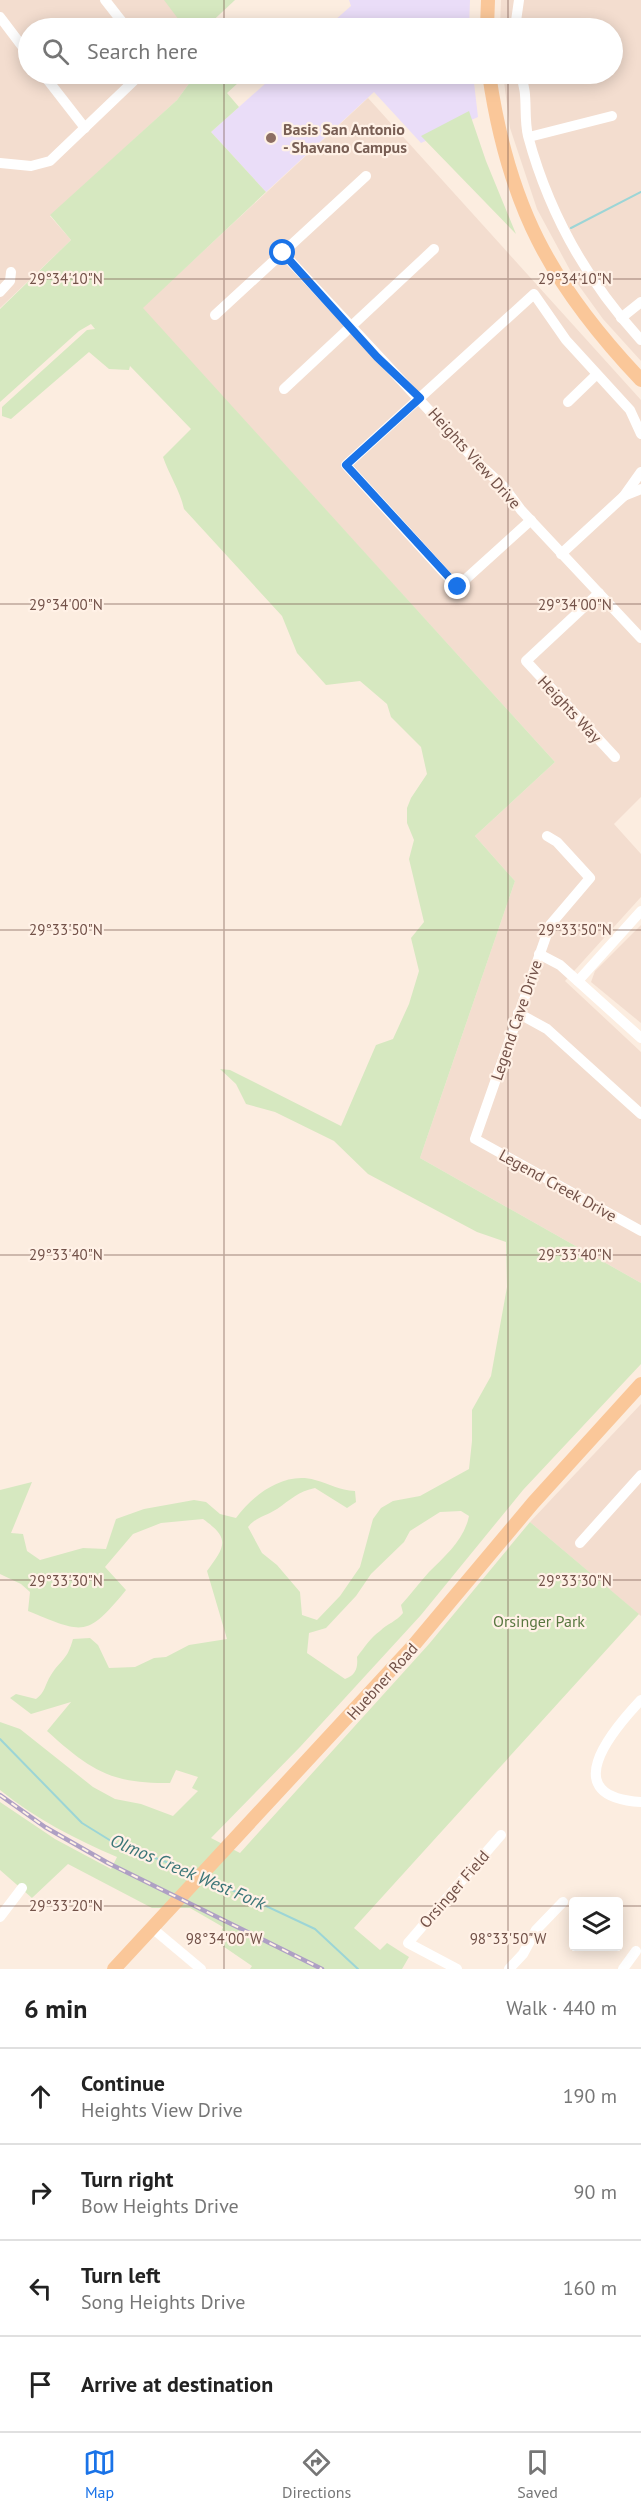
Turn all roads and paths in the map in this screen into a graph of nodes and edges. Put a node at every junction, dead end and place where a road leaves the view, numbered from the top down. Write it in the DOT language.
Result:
graph roads {
  1 [pos="105,0"];
  2 [pos="488,0"];
  3 [pos="519,0"];
  4 [pos="0,17"];
  5 [pos="119,18"];
  6 [pos="487,18"];
  7 [pos="516,18"];
  8 [pos="18,41"];
  9 [pos="51,84"];
  10 [pos="131,84"];
  11 [pos="491,84"];
  12 [pos="523,84"];
  13 [pos="612,116"];
  14 [pos="85,128"];
  15 [pos="529,137"];
  16 [pos="0,163"];
  17 [pos="366,176"];
  18 [pos="434,249"];
  19 [pos="283,253"];
  20 [pos="11,272"];
  21 [pos="0,292"];
  22 [pos="641,302"];
  23 [pos="214,315"];
  24 [pos="621,318"];
  25 [pos="350,327"];
  26 [pos="641,340"];
  27 [pos="596,375"];
  28 [pos="641,380"];
  29 [pos="284,388"];
  30 [pos="420,398"];
  31 [pos="568,402"];
  32 [pos="641,434"];
  33 [pos="641,472"];
  34 [pos="641,489"];
  35 [pos="624,496"];
  36 [pos="531,520"];
  37 [pos="561,554"];
  38 [pos="599,593"];
  39 [pos="641,638"];
  40 [pos="615,757"];
  41 [pos="547,836"];
  42 [pos="641,911"];
  43 [pos="539,954"];
  44 [pos="578,981"];
  45 [pos="518,1013"];
  46 [pos="641,1038"];
  47 [pos="641,1114"];
  48 [pos="475,1139"];
  49 [pos="641,1230"];
  50 [pos="641,1384"];
  51 [pos="641,1475"];
  52 [pos="580,1543"];
  53 [pos="641,1700"];
  54 [pos="641,1802"];
  55 [pos="501,1835"];
  56 [pos="22,1888"];
  57 [pos="563,1902"];
  58 [pos="0,1917"];
  59 [pos="152,1928"];
  60 [pos="636,1951"];
  61 [pos="114,1969"];
  62 [pos="201,1969"];
  63 [pos="457,1969"];
  64 [pos="509,1969"];
  65 [pos="623,1969"];
  1 -- 5 [label="street"];
  2 -- 6 [label="main road"];
  3 -- 7 [label="street"];
  4 -- 8 [label="street"];
  9 -- 14 [label="street"];
  10 -- 14 [label="street"];
  11 -- 28 [label="main road"];
  12 -- 15 [label="street"];
  13 -- 15 [label="street"];
  14 -- 16 [label="street"];
  15 -- 24 [label="street"];
  17 -- 19 [label="street"];
  18 -- 25 [label="street"];
  19 -- 23 [label="street"];
  19 -- 25 [label="street, Heights View Drive"];
  20 -- 21 [label="street"];
  22 -- 24 [label="street"];
  24 -- 26 [label="street"];
  25 -- 29 [label="street"];
  25 -- 30 [label="street, Heights View Drive"];
  27 -- 30 [label="street"];
  27 -- 31 [label="street"];
  27 -- 32 [label="street"];
  30 -- 36 [label="street, Heights View Drive"];
  30 -- 36 [label="street"];
  33 -- 35 [label="street"];
  34 -- 35 [label="street"];
  35 -- 37 [label="street"];
  36 -- 37 [label="street, Heights View Drive"];
  37 -- 38 [label="street, Heights View Drive"];
  38 -- 39 [label="street, Heights View Drive"];
  38 -- 40 [label="street, Heights Way"];
  41 -- 43 [label="street, Legend Cave Drive"];
  42 -- 44 [label="street"];
  43 -- 44 [label="street"];
  43 -- 45 [label="street, Legend Cave Drive"];
  44 -- 46 [label="street"];
  45 -- 47 [label="street"];
  45 -- 48 [label="street, Legend Cave Drive"];
  48 -- 49 [label="street, Legend Creek Drive"];
  50 -- 59 [label="main road, Huebner Road"];
  51 -- 52 [label="street"];
  53 -- 54 [label="street"];
  55 -- 63 [label="street, Orsinger Field"];
  56 -- 58 [label="street"];
  57 -- 64 [label="street"];
  59 -- 61 [label="main road, Huebner Road"];
  59 -- 62 [label="street"];
  60 -- 65 [label="street"];
}
